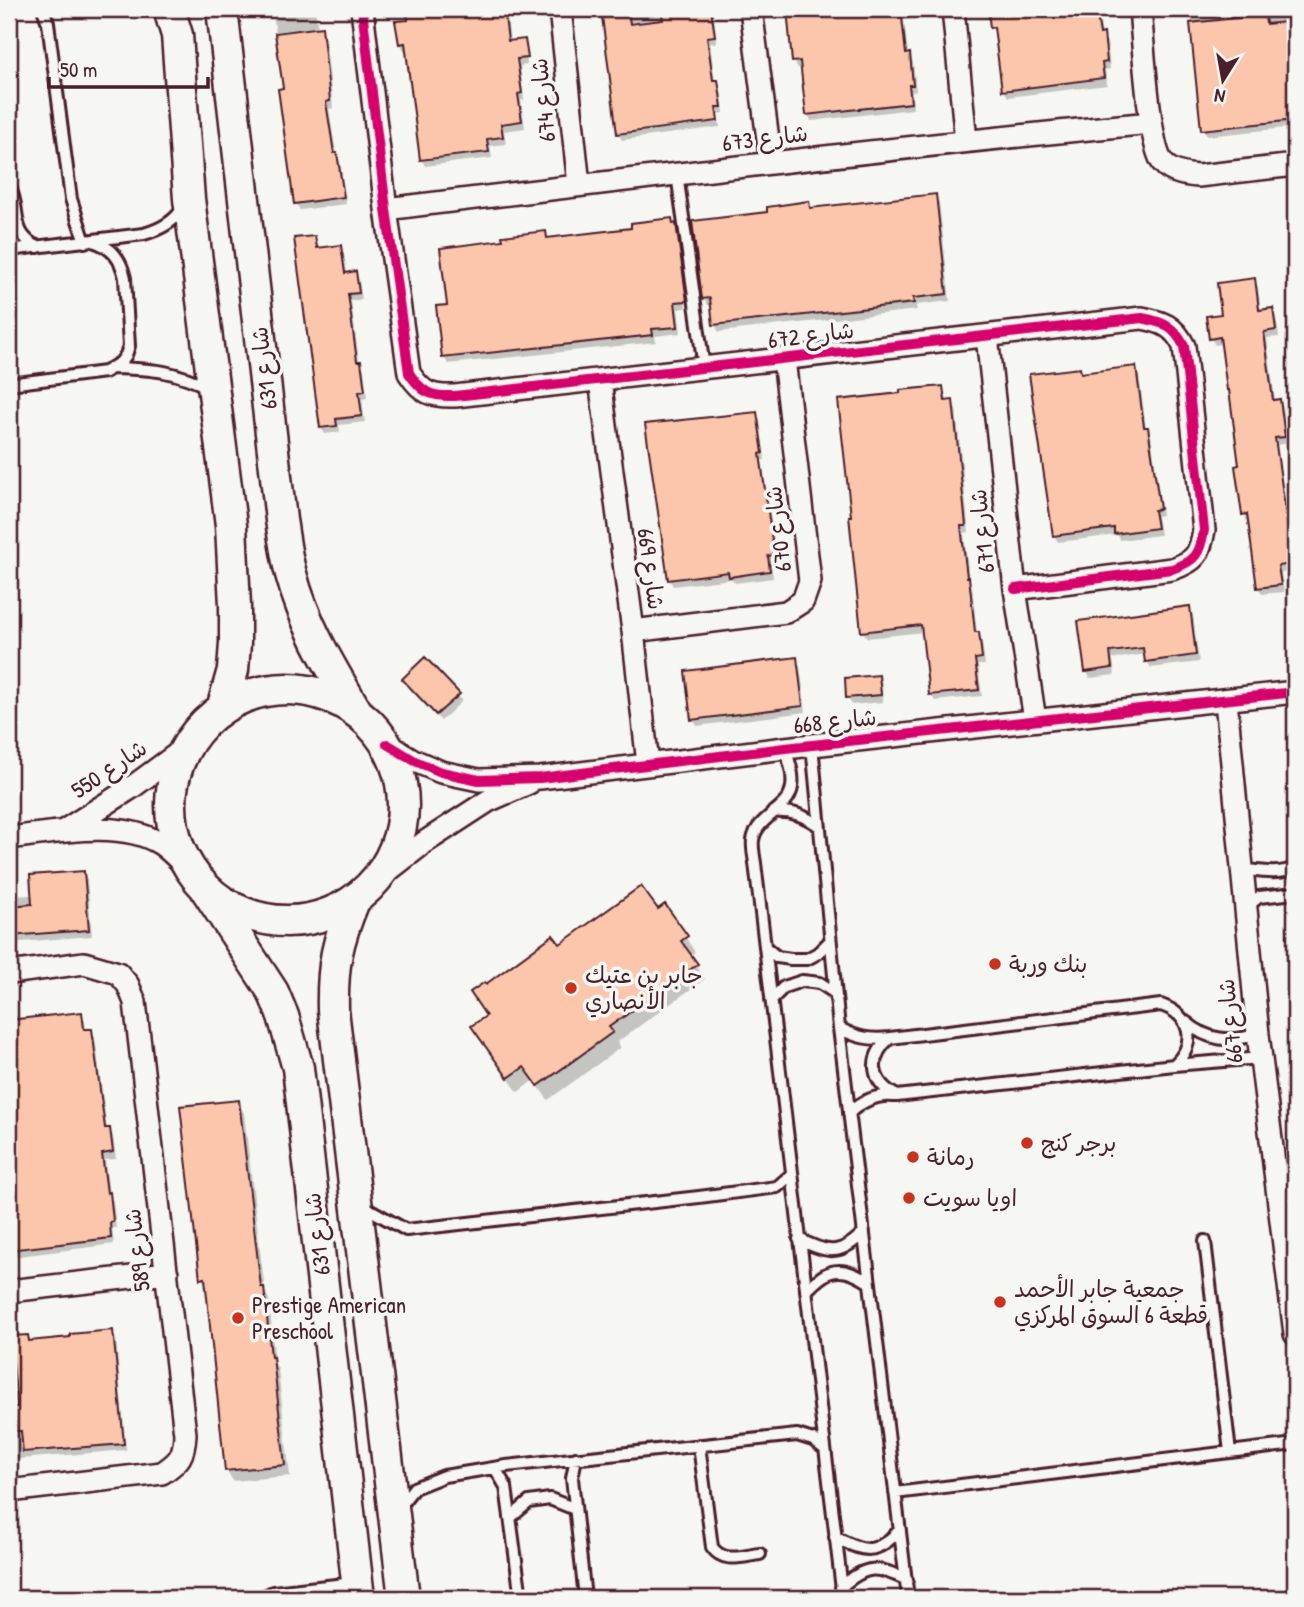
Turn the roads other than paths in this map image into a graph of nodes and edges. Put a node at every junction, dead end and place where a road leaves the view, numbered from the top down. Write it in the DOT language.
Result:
graph roads {
  1 [pos="43,9"];
  2 [pos="169,9"];
  3 [pos="222,9"];
  4 [pos="362,9"];
  5 [pos="560,9"];
  6 [pos="751,9"];
  7 [pos="953,9"];
  8 [pos="1140,9"];
  9 [pos="1151,123"];
  10 [pos="966,141"];
  11 [pos="771,163"];
  12 [pos="1295,165"];
  13 [pos="677,174"];
  14 [pos="579,185"];
  15 [pos="9,186"];
  16 [pos="189,199"];
  17 [pos="386,209"];
  18 [pos="89,241"];
  19 [pos="38,247"];
  20 [pos="9,250"];
  21 [pos="986,336"];
  22 [pos="784,359"];
  23 [pos="704,368"];
  24 [pos="112,369"];
  25 [pos="600,380"];
  26 [pos="9,384"];
  27 [pos="214,390"];
  28 [pos="1015,589"];
  29 [pos="633,631"];
  30 [pos="1295,692"];
  31 [pos="1226,701"];
  32 [pos="222,709"];
  33 [pos="357,712"];
  34 [pos="1035,720"];
  35 [pos="387,744"];
  36 [pos="812,745"];
  37 [pos="785,748"];
  38 [pos="184,749"];
  39 [pos="648,764"];
  40 [pos="540,778"];
  41 [pos="773,812"];
  42 [pos="819,826"];
  43 [pos="62,831"];
  44 [pos="9,838"];
  45 [pos="1295,867"];
  46 [pos="1241,869"];
  47 [pos="380,877"];
  48 [pos="199,880"];
  49 [pos="1295,892"];
  50 [pos="354,901"];
  51 [pos="1245,908"];
  52 [pos="830,941"];
  53 [pos="765,947"];
  54 [pos="9,973"];
  55 [pos="835,993"];
  56 [pos="771,1000"];
  57 [pos="1185,1022"];
  58 [pos="839,1028"];
  59 [pos="1258,1034"];
  60 [pos="890,1038"];
  61 [pos="1261,1058"];
  62 [pos="1174,1065"];
  63 [pos="897,1096"];
  64 [pos="849,1113"];
  65 [pos="792,1174"];
  66 [pos="357,1202"];
  67 [pos="864,1232"];
  68 [pos="799,1239"];
  69 [pos="1205,1241"];
  70 [pos="167,1273"];
  71 [pos="870,1283"];
  72 [pos="9,1291"];
  73 [pos="806,1291"];
  74 [pos="1295,1334"];
  75 [pos="1295,1444"];
  76 [pos="699,1446"];
  77 [pos="825,1449"];
  78 [pos="1230,1452"];
  79 [pos="576,1458"];
  80 [pos="495,1468"];
  81 [pos="9,1491"];
  82 [pos="895,1493"];
  83 [pos="575,1509"];
  84 [pos="394,1513"];
  85 [pos="510,1518"];
  86 [pos="900,1530"];
  87 [pos="835,1537"];
  88 [pos="760,1554"];
  89 [pos="906,1580"];
  90 [pos="358,1590"];
  91 [pos="842,1593"];
  92 [pos="261,1598"];
  93 [pos="404,1598"];
  94 [pos="521,1598"];
  95 [pos="585,1598"];
  96 [pos="908,1598"];
  1 -- 18 [label="lane"];
  2 -- 16 [label="main road"];
  3 -- 33 [label="main road, شارع 631"];
  4 -- 17 [label="street, شارع 672"];
  5 -- 14 [label="street, شارع 674"];
  6 -- 11 [label="street"];
  7 -- 10 [label="street"];
  8 -- 9 [label="street"];
  9 -- 10 [label="street, شارع 673"];
  9 -- 12 [label="street"];
  10 -- 11 [label="street, شارع 673"];
  11 -- 13 [label="street, شارع 673"];
  13 -- 14 [label="street, شارع 673"];
  13 -- 23 [label="lane"];
  14 -- 17 [label="street, شارع 673"];
  15 -- 19 [label="lane"];
  16 -- 18 [label="lane"];
  16 -- 27 [label="main road"];
  17 -- 25 [label="street, شارع 672"];
  18 -- 19 [label="lane"];
  18 -- 24 [label="lane"];
  19 -- 20 [label="lane"];
  21 -- 22 [label="street, شارع 672"];
  21 -- 28 [label="street, شارع 671"];
  21 -- 28 [label="street, شارع 672"];
  22 -- 23 [label="street, شارع 672"];
  22 -- 29 [label="street, شارع 670"];
  23 -- 25 [label="street, شارع 672"];
  24 -- 26 [label="lane"];
  24 -- 27 [label="lane"];
  25 -- 29 [label="street, شارع 669"];
  27 -- 32 [label="main road"];
  28 -- 34 [label="street, شارع 671"];
  29 -- 39 [label="street, شارع 669"];
  30 -- 31 [label="street, شارع 668"];
  31 -- 34 [label="street, شارع 668"];
  31 -- 46 [label="street, شارع 667"];
  32 -- 33 [label="main road"];
  32 -- 38 [label="main road"];
  33 -- 35 [label="main road"];
  34 -- 36 [label="street, شارع 668"];
  35 -- 40 [label="street, شارع 668"];
  35 -- 47 [label="main road"];
  36 -- 37 [label="street, شارع 668"];
  36 -- 42 [label="lane"];
  37 -- 39 [label="street, شارع 668"];
  37 -- 41 [label="lane"];
  38 -- 43 [label="street, شارع 550"];
  38 -- 48 [label="main road"];
  39 -- 40 [label="street, شارع 668"];
  40 -- 47 [label="street, شارع 668"];
  41 -- 42 [label="lane"];
  41 -- 53 [label="lane"];
  42 -- 52 [label="lane"];
  43 -- 44 [label="street, شارع 550"];
  43 -- 48 [label="street, شارع 550"];
  45 -- 46 [label="lane"];
  46 -- 51 [label="street, شارع 667"];
  47 -- 50 [label="main road"];
  48 -- 50 [label="main road"];
  48 -- 90 [label="main road, شارع 631"];
  49 -- 51 [label="lane"];
  50 -- 66 [label="main road, شارع 631"];
  51 -- 59 [label="street, شارع 667"];
  52 -- 53 [label="lane"];
  52 -- 55 [label="lane"];
  53 -- 56 [label="lane"];
  54 -- 70 [label="street, شارع 589"];
  55 -- 56 [label="lane"];
  55 -- 58 [label="lane"];
  56 -- 65 [label="lane"];
  57 -- 59 [label="lane"];
  57 -- 60 [label="lane"];
  57 -- 62 [label="lane"];
  58 -- 60 [label="lane"];
  58 -- 64 [label="lane"];
  59 -- 61 [label="street, شارع 667"];
  60 -- 63 [label="lane"];
  61 -- 62 [label="lane"];
  61 -- 74 [label="street, شارع 667"];
  62 -- 63 [label="lane"];
  63 -- 64 [label="lane"];
  64 -- 67 [label="lane"];
  65 -- 66 [label="lane"];
  65 -- 68 [label="lane"];
  66 -- 84 [label="main road, شارع 631"];
  67 -- 68 [label="lane"];
  67 -- 71 [label="lane"];
  68 -- 73 [label="lane"];
  69 -- 78 [label="lane"];
  70 -- 72 [label="street"];
  70 -- 81 [label="street, شارع 589"];
  71 -- 73 [label="lane"];
  71 -- 82 [label="lane"];
  73 -- 77 [label="lane"];
  75 -- 78 [label="lane"];
  76 -- 77 [label="lane"];
  76 -- 79 [label="lane"];
  76 -- 88 [label="lane"];
  77 -- 87 [label="lane"];
  78 -- 82 [label="lane"];
  79 -- 80 [label="lane"];
  79 -- 83 [label="lane"];
  80 -- 84 [label="lane"];
  80 -- 85 [label="lane"];
  82 -- 86 [label="lane"];
  83 -- 85 [label="lane"];
  83 -- 95 [label="lane"];
  84 -- 93 [label="main road, شارع 631"];
  85 -- 94 [label="lane"];
  86 -- 87 [label="lane"];
  86 -- 89 [label="lane"];
  87 -- 91 [label="lane"];
  89 -- 91 [label="lane"];
  89 -- 96 [label="lane"];
  90 -- 92 [label="lane"];
}
